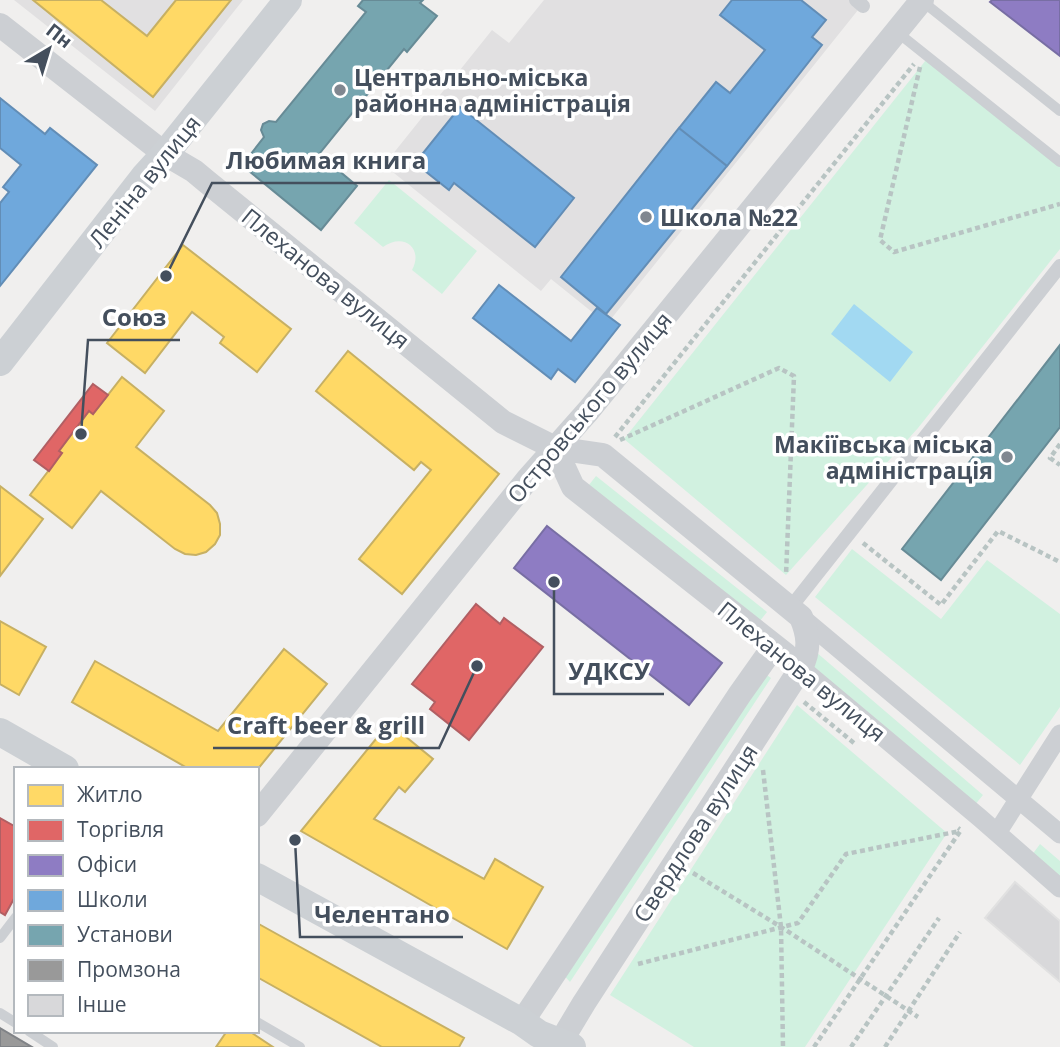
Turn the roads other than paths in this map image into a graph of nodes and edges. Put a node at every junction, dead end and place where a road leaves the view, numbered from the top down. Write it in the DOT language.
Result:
graph roads {
  1 [pos="288,0"];
  2 [pos="922,0"];
  3 [pos="0,25"];
  4 [pos="897,32"];
  5 [pos="1060,111"];
  6 [pos="165,154"];
  7 [pos="1060,162"];
  8 [pos="1060,265"];
  9 [pos="0,362"];
  10 [pos="555,448"];
  11 [pos="796,612"];
  12 [pos="774,646"];
  13 [pos="801,668"];
  14 [pos="0,732"];
  15 [pos="1060,734"];
  16 [pos="61,767"];
  17 [pos="1019,799"];
  18 [pos="259,813"];
  19 [pos="997,833"];
  20 [pos="1060,834"];
  21 [pos="259,878"];
  22 [pos="1060,888"];
  23 [pos="14,920"];
  24 [pos="0,938"];
  25 [pos="259,1023"];
  26 [pos="32,1033"];
  27 [pos="545,1039"];
  28 [pos="53,1047"];
  29 [pos="300,1047"];
  1 -- 6 [label="main road, Леніна вулиця"];
  2 -- 4 [label="street, Островського вулиця"];
  2 -- 5 [label="lane"];
  3 -- 6 [label="street, Плеханова вулиця"];
  4 -- 7 [label="lane"];
  4 -- 10 [label="street, Островського вулиця"];
  6 -- 9 [label="main road, Леніна вулиця"];
  6 -- 10 [label="street, Плеханова вулиця"];
  8 -- 11 [label="street"];
  10 -- 11 [label="street, Плеханова вулиця"];
  10 -- 12 [label="street, Плеханова вулиця"];
  10 -- 18 [label="street, Островського вулиця"];
  11 -- 13 [label="street, Свердлова вулиця"];
  11 -- 17 [label="street, Плеханова вулиця"];
  12 -- 13 [label="street, Плеханова вулиця"];
  12 -- 27 [label="street, Свердлова вулиця"];
  13 -- 19 [label="street, Плеханова вулиця"];
  13 -- 27 [label="street, Свердлова вулиця"];
  14 -- 16 [label="main road"];
  15 -- 17 [label="street"];
  17 -- 19 [label="street"];
  17 -- 20 [label="street, Плеханова вулиця"];
  19 -- 22 [label="street, Плеханова вулиця"];
  21 -- 27 [label="main road"];
  23 -- 24 [label="lane"];
  25 -- 29 [label="lane"];
  26 -- 28 [label="lane"];
}
